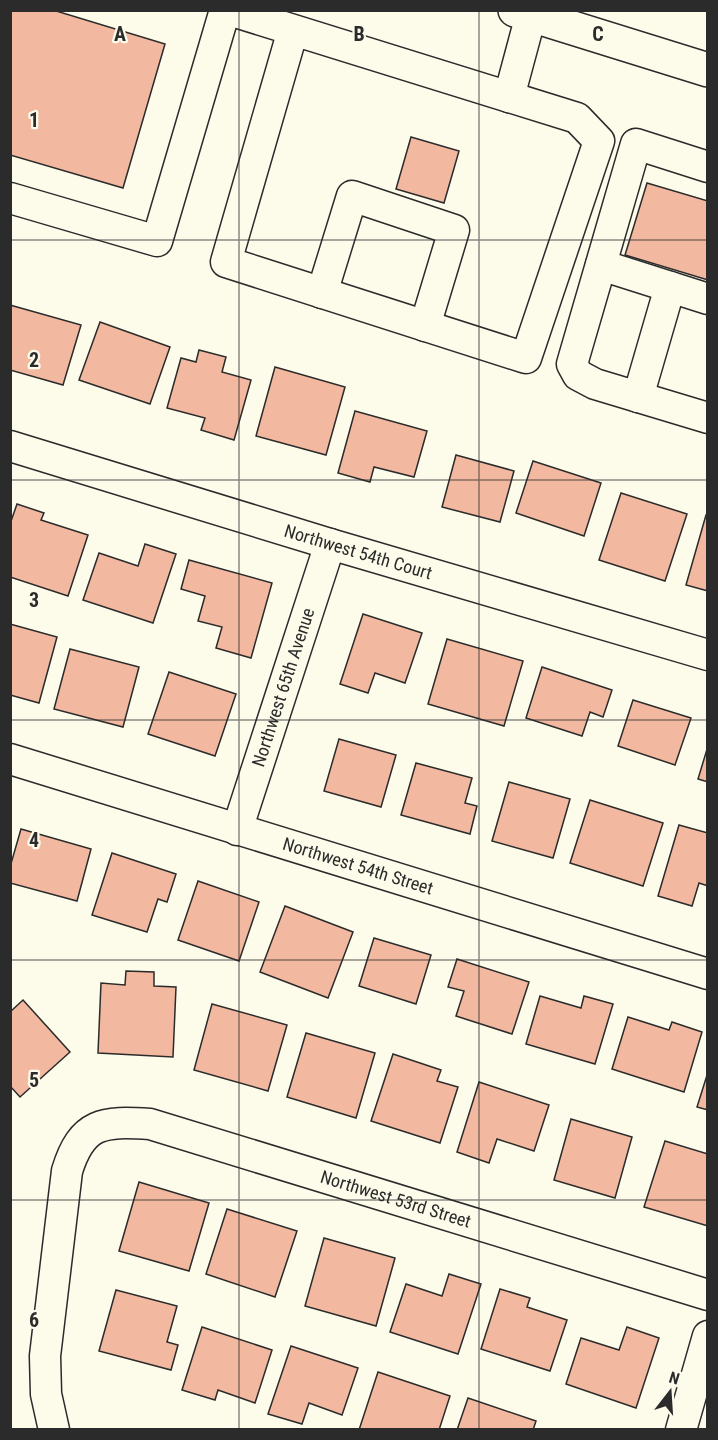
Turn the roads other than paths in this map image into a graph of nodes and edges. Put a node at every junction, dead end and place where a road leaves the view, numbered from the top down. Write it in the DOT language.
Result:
graph roads {
  1 [pos="225,10"];
  2 [pos="229,10"];
  3 [pos="523,13"];
  4 [pos="580,20"];
  5 [pos="294,30"];
  6 [pos="708,69"];
  7 [pos="509,97"];
  8 [pos="708,167"];
  9 [pos="10,198"];
  10 [pos="601,265"];
  11 [pos="670,287"];
  12 [pos="322,293"];
  13 [pos="708,298"];
  14 [pos="425,326"];
  15 [pos="638,397"];
  16 [pos="708,418"];
  17 [pos="10,446"];
  18 [pos="330,544"];
  19 [pos="708,656"];
  20 [pos="10,759"];
  21 [pos="237,830"];
  22 [pos="708,974"];
  23 [pos="708,1295"];
  24 [pos="708,1336"];
  25 [pos="54,1430"];
  26 [pos="681,1430"];
  1 -- 9 [label="street"];
  2 -- 5 [label="street"];
  3 -- 4 [label="highway"];
  3 -- 7 [label="street"];
  4 -- 6 [label="highway"];
  5 -- 7 [label="street"];
  5 -- 12 [label="street"];
  7 -- 14 [label="street"];
  8 -- 10 [label="street"];
  10 -- 11 [label="street"];
  10 -- 15 [label="street"];
  11 -- 13 [label="street"];
  11 -- 15 [label="street"];
  12 -- 14 [label="street"];
  12 -- 14 [label="street"];
  15 -- 16 [label="street"];
  17 -- 18 [label="street, Northwest 54th Court"];
  18 -- 19 [label="street, Northwest 54th Court"];
  18 -- 21 [label="street, Northwest 65th Avenue"];
  20 -- 21 [label="street, Northwest 54th Street"];
  21 -- 22 [label="street, Northwest 54th Street"];
  23 -- 25 [label="street, Northwest 53rd Street"];
  24 -- 26 [label="street"];
}
